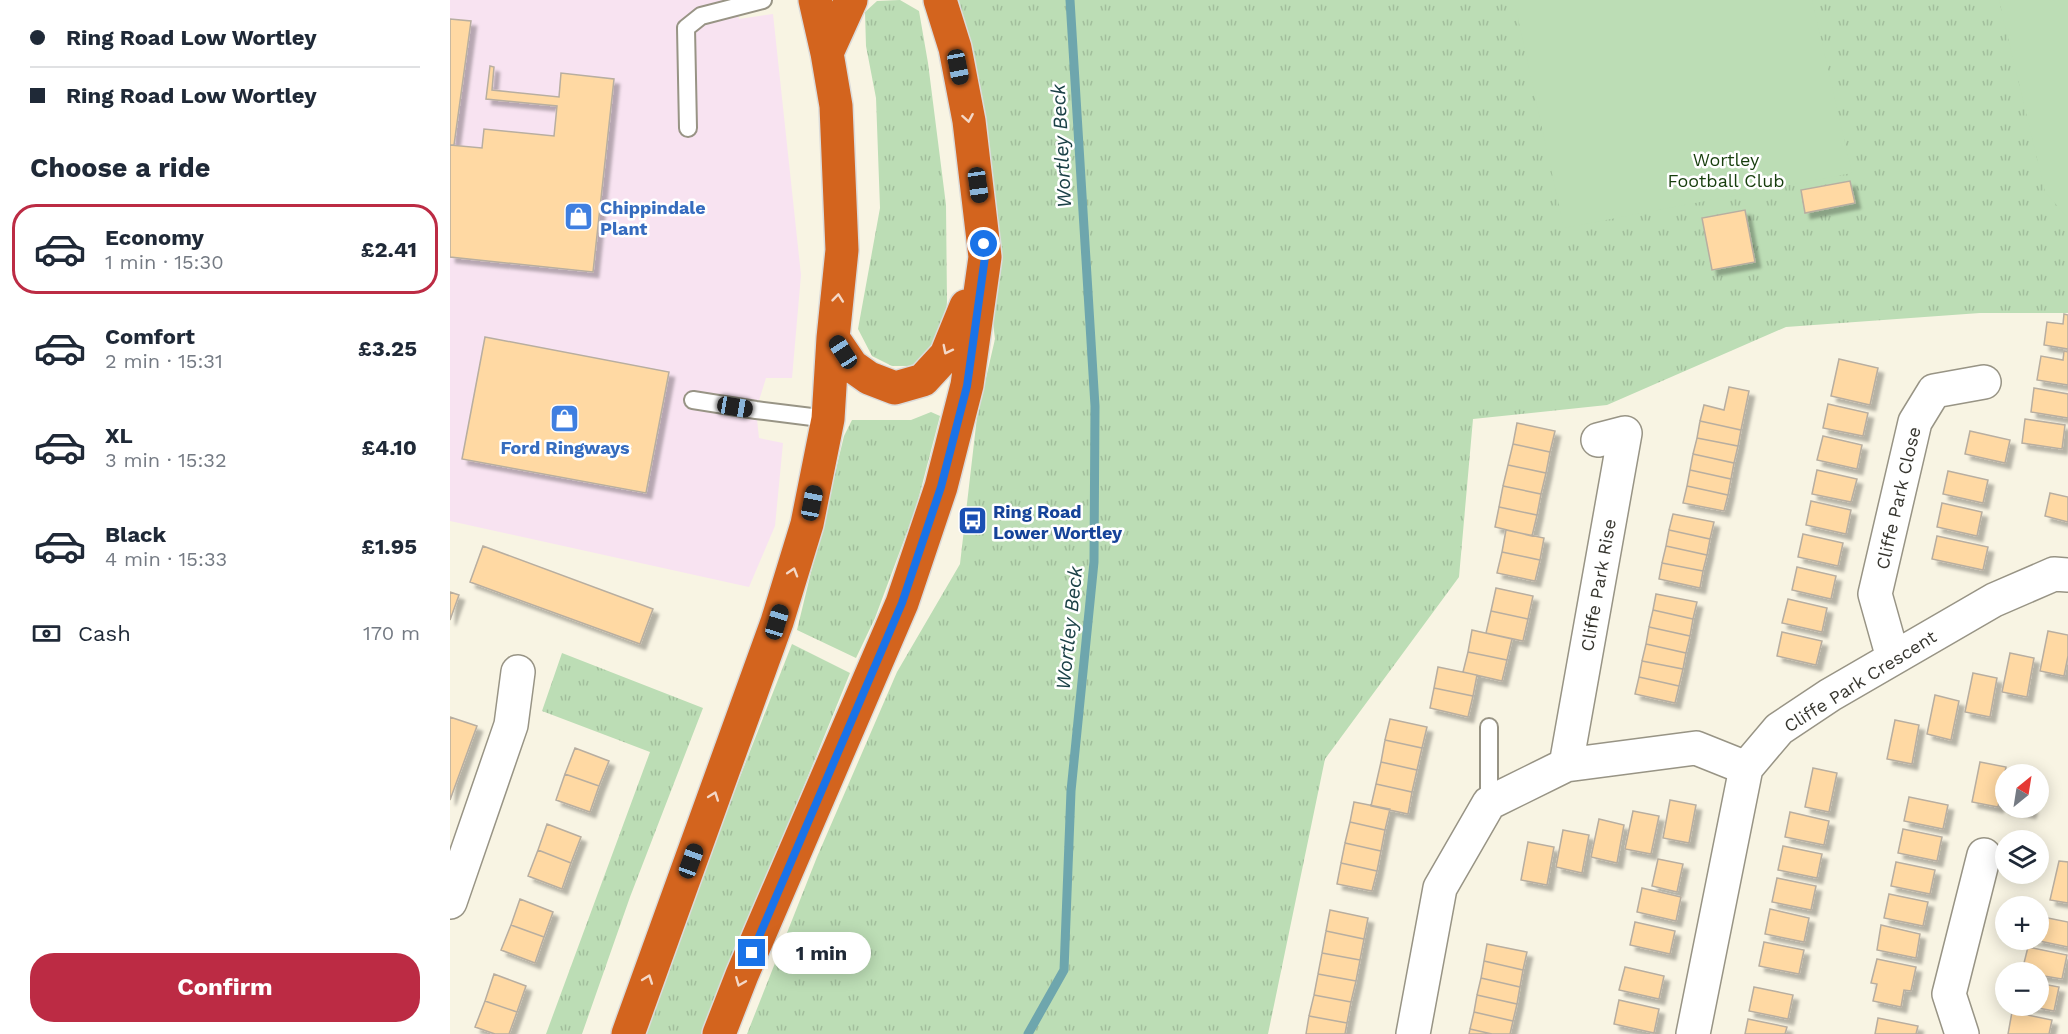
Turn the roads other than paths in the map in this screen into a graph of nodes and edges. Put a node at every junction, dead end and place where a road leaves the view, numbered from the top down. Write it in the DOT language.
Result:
graph roads {
  1 [pos="763,0"];
  2 [pos="815,0"];
  3 [pos="851,0"];
  4 [pos="940,0"];
  5 [pos="827,53"];
  6 [pos="688,128"];
  7 [pos="985,257"];
  8 [pos="833,338"];
  9 [pos="1984,382"];
  10 [pos="693,400"];
  11 [pos="828,419"];
  12 [pos="1598,440"];
  13 [pos="2068,575"];
  14 [pos="1893,658"];
  15 [pos="518,672"];
  16 [pos="1489,727"];
  17 [pos="1566,765"];
  18 [pos="1746,768"];
  19 [pos="1489,803"];
  20 [pos="1984,855"];
  21 [pos="450,902"];
  22 [pos="628,1034"];
  23 [pos="719,1034"];
  24 [pos="1413,1034"];
  25 [pos="1693,1034"];
  26 [pos="1962,1034"];
  1 -- 6 [label="lane"];
  2 -- 5 [label="highway"];
  3 -- 5 [label="highway"];
  4 -- 7 [label="highway, one-way"];
  8 -- 5 [label="highway, one-way"];
  7 -- 8 [label="highway, one-way"];
  7 -- 23 [label="highway, one-way"];
  8 -- 11 [label="highway"];
  9 -- 14 [label="street, Cliffe Park Close"];
  10 -- 11 [label="lane"];
  22 -- 11 [label="highway, one-way"];
  12 -- 17 [label="street, Cliffe Park Rise"];
  13 -- 14 [label="street, Cliffe Park Crescent"];
  14 -- 18 [label="street, Cliffe Park Crescent"];
  15 -- 21 [label="street"];
  16 -- 19 [label="lane"];
  17 -- 18 [label="street"];
  17 -- 19 [label="street"];
  18 -- 25 [label="street, Cliffe Park Crescent"];
  19 -- 24 [label="street"];
  20 -- 26 [label="street"];
}
